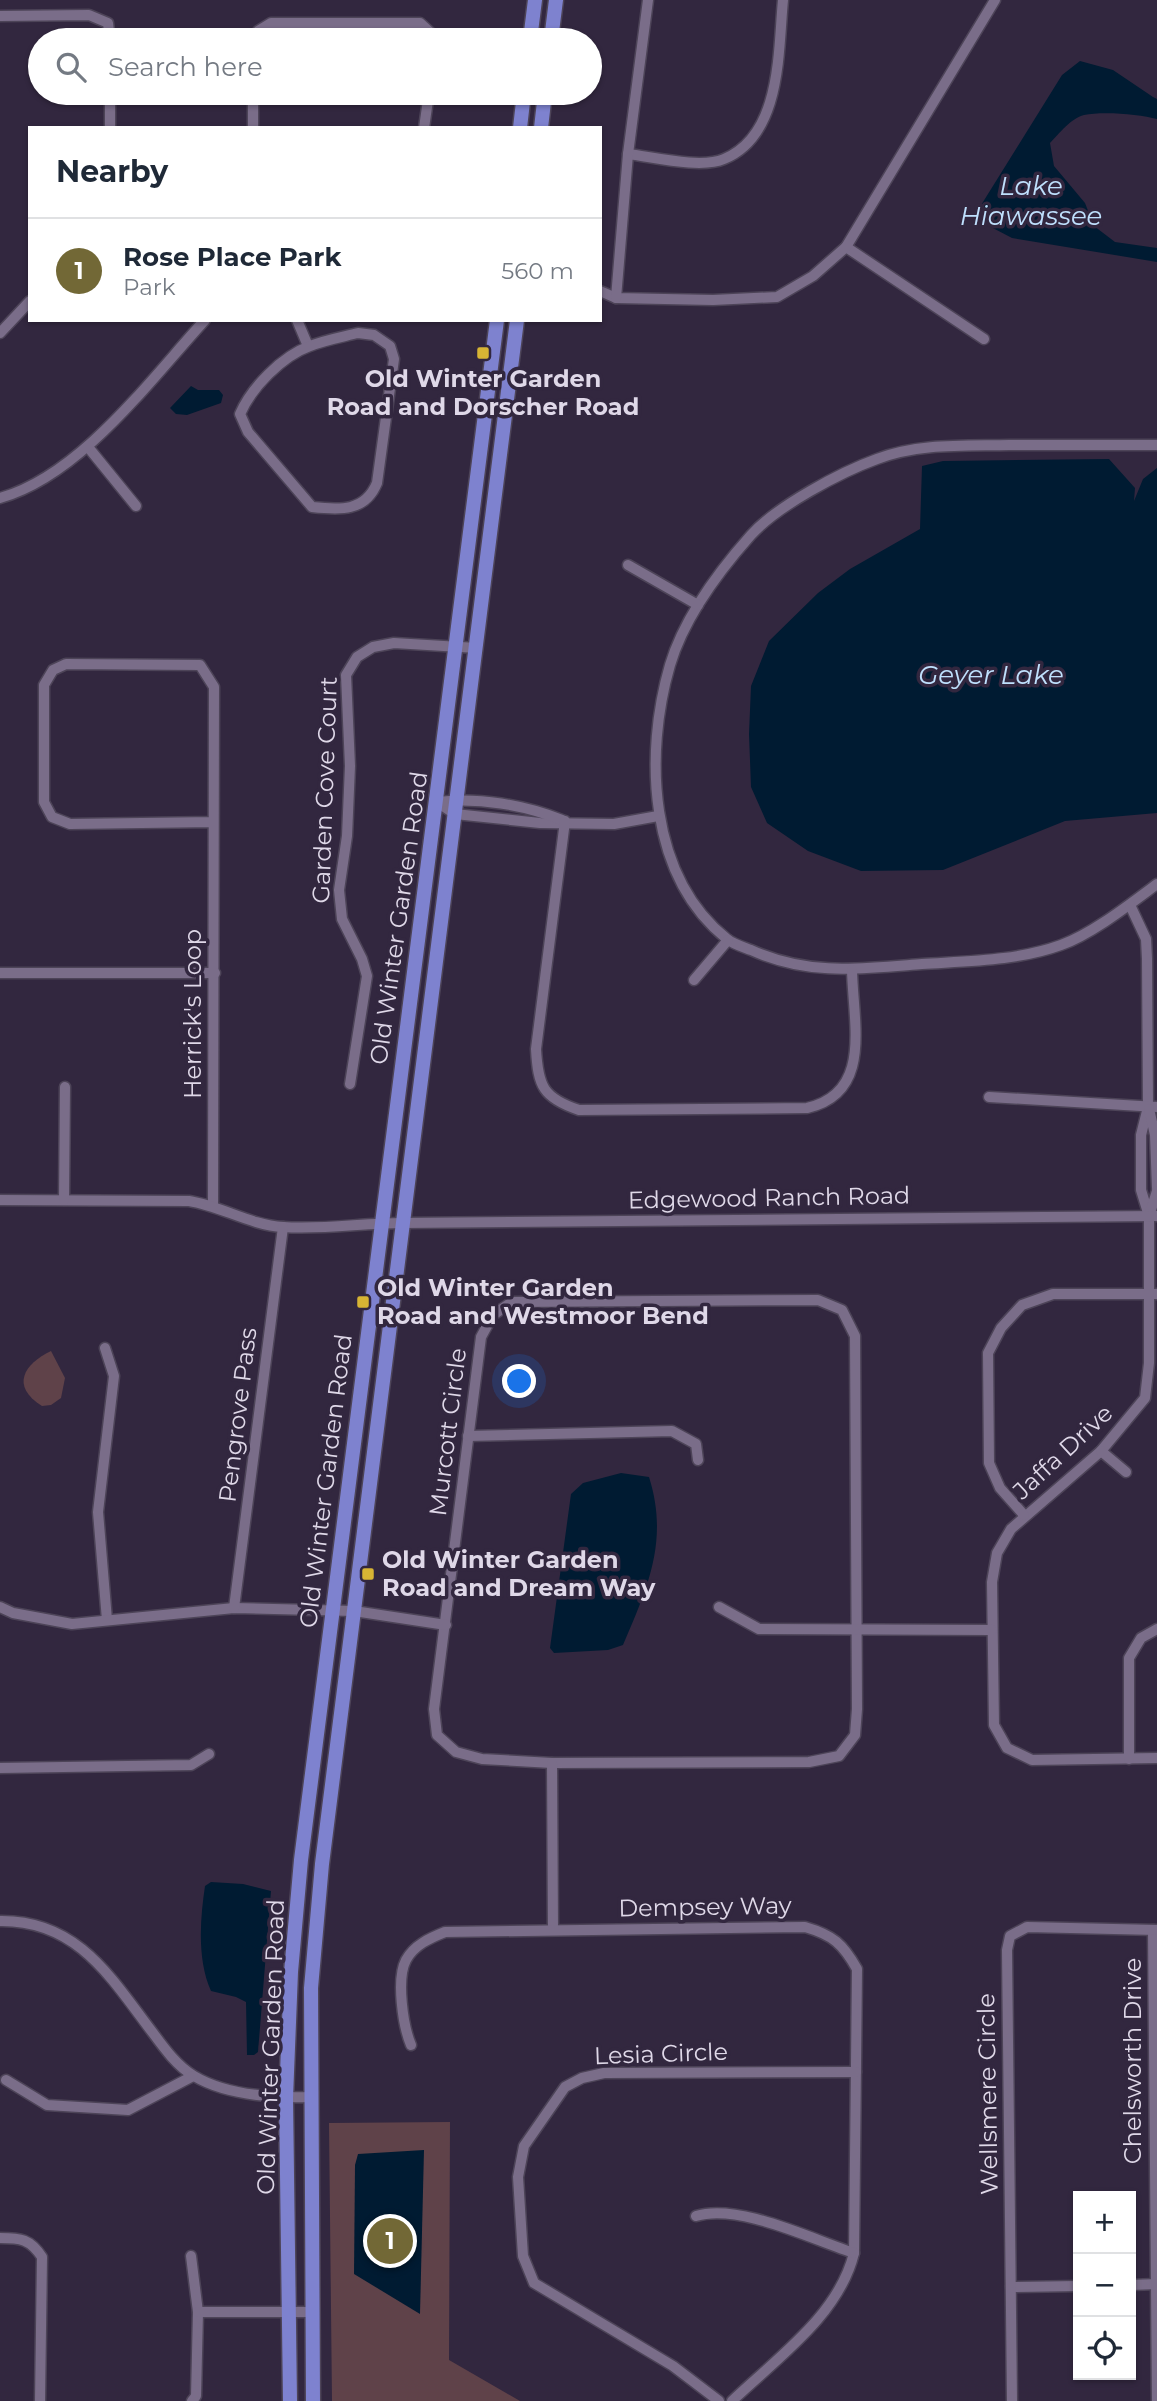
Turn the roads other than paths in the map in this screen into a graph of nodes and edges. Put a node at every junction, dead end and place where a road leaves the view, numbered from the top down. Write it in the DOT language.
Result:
graph roads {
  1 [pos="535,0"];
  2 [pos="556,0"];
  3 [pos="648,0"];
  4 [pos="783,0"];
  5 [pos="995,0"];
  6 [pos="0,16"];
  7 [pos="109,28"];
  8 [pos="263,28"];
  9 [pos="425,28"];
  10 [pos="532,28"];
  11 [pos="552,28"];
  12 [pos="110,105"];
  13 [pos="253,105"];
  14 [pos="427,105"];
  15 [pos="523,105"];
  16 [pos="544,105"];
  17 [pos="110,126"];
  18 [pos="253,126"];
  19 [pos="424,126"];
  20 [pos="520,126"];
  21 [pos="541,126"];
  22 [pos="628,154"];
  23 [pos="846,247"];
  24 [pos="602,291"];
  25 [pos="616,298"];
  26 [pos="28,304"];
  27 [pos="203,322"];
  28 [pos="298,322"];
  29 [pos="497,322"];
  30 [pos="517,322"];
  31 [pos="0,333"];
  32 [pos="984,339"];
  33 [pos="308,346"];
  34 [pos="1157,444"];
  35 [pos="88,447"];
  36 [pos="0,498"];
  37 [pos="136,506"];
  38 [pos="628,565"];
  39 [pos="698,604"];
  40 [pos="456,646"];
  41 [pos="477,648"];
  42 [pos="437,802"];
  43 [pos="456,807"];
  44 [pos="658,816"];
  45 [pos="565,821"];
  46 [pos="213,822"];
  47 [pos="1157,884"];
  48 [pos="1130,905"];
  49 [pos="727,940"];
  50 [pos="852,970"];
  51 [pos="0,973"];
  52 [pos="215,973"];
  53 [pos="694,980"];
  54 [pos="351,1084"];
  55 [pos="65,1087"];
  56 [pos="989,1097"];
  57 [pos="1152,1107"];
  58 [pos="1157,1190"];
  59 [pos="0,1200"];
  60 [pos="64,1200"];
  61 [pos="213,1205"];
  62 [pos="1153,1216"];
  63 [pos="381,1223"];
  64 [pos="402,1223"];
  65 [pos="283,1227"];
  66 [pos="1153,1294"];
  67 [pos="104,1348"];
  68 [pos="468,1436"];
  69 [pos="1101,1451"];
  70 [pos="698,1460"];
  71 [pos="1126,1472"];
  72 [pos="1024,1515"];
  73 [pos="0,1606"];
  74 [pos="234,1608"];
  75 [pos="719,1608"];
  76 [pos="333,1609"];
  77 [pos="354,1611"];
  78 [pos="107,1620"];
  79 [pos="446,1625"];
  80 [pos="1157,1629"];
  81 [pos="857,1630"];
  82 [pos="992,1630"];
  83 [pos="209,1754"];
  84 [pos="1157,1758"];
  85 [pos="1129,1759"];
  86 [pos="552,1763"];
  87 [pos="0,1768"];
  88 [pos="0,1921"];
  89 [pos="553,1930"];
  90 [pos="1155,1930"];
  91 [pos="411,2045"];
  92 [pos="856,2072"];
  93 [pos="1156,2074"];
  94 [pos="193,2076"];
  95 [pos="6,2080"];
  96 [pos="309,2097"];
  97 [pos="286,2098"];
  98 [pos="695,2216"];
  99 [pos="0,2238"];
  100 [pos="854,2253"];
  101 [pos="191,2256"];
  102 [pos="1156,2284"];
  103 [pos="1136,2285"];
  104 [pos="1073,2286"];
  105 [pos="1011,2287"];
  106 [pos="198,2312"];
  107 [pos="290,2312"];
  108 [pos="312,2312"];
  109 [pos="40,2401"];
  110 [pos="192,2401"];
  111 [pos="290,2401"];
  112 [pos="313,2401"];
  113 [pos="719,2401"];
  114 [pos="732,2401"];
  115 [pos="1012,2401"];
  116 [pos="1157,2401"];
  1 -- 10 [label="main road"];
  2 -- 11 [label="main road"];
  3 -- 22 [label="street"];
  4 -- 22 [label="street"];
  5 -- 23 [label="street"];
  6 -- 7 [label="street"];
  8 -- 9 [label="street"];
  12 -- 17 [label="street"];
  13 -- 18 [label="street"];
  14 -- 19 [label="street"];
  15 -- 20 [label="main road"];
  16 -- 21 [label="main road"];
  22 -- 25 [label="street"];
  23 -- 25 [label="street"];
  23 -- 32 [label="street"];
  24 -- 25 [label="street"];
  26 -- 31 [label="street"];
  27 -- 35 [label="street"];
  28 -- 33 [label="street"];
  29 -- 40 [label="main road, Old Winter Garden Road"];
  30 -- 41 [label="main road, Old Winter Garden Road"];
  33 -- 33 [label="street"];
  34 -- 39 [label="street"];
  35 -- 36 [label="street"];
  35 -- 37 [label="street"];
  38 -- 39 [label="street"];
  39 -- 44 [label="street"];
  40 -- 41 [label="street, Garden Cove Court"];
  40 -- 42 [label="main road, Old Winter Garden Road"];
  40 -- 54 [label="street, Garden Cove Court"];
  41 -- 43 [label="main road, Old Winter Garden Road"];
  42 -- 43 [label="street"];
  42 -- 63 [label="main road, Old Winter Garden Road"];
  43 -- 45 [label="street"];
  43 -- 64 [label="main road, Old Winter Garden Road"];
  44 -- 45 [label="street"];
  44 -- 49 [label="street"];
  45 -- 50 [label="street"];
  46 -- 46 [label="street, Herrick's Loop"];
  46 -- 52 [label="street, Herrick's Loop"];
  47 -- 48 [label="street"];
  48 -- 50 [label="street"];
  48 -- 57 [label="street"];
  49 -- 50 [label="street"];
  49 -- 53 [label="street"];
  51 -- 52 [label="street"];
  52 -- 61 [label="street, Herrick's Loop"];
  55 -- 60 [label="street"];
  56 -- 57 [label="street"];
  57 -- 58 [label="street"];
  57 -- 62 [label="street"];
  58 -- 62 [label="street"];
  59 -- 60 [label="street, Edgewood Ranch Road"];
  60 -- 61 [label="street, Edgewood Ranch Road"];
  61 -- 65 [label="street, Edgewood Ranch Road"];
  62 -- 64 [label="street, Edgewood Ranch Road"];
  62 -- 66 [label="street, Jaffa Drive"];
  63 -- 64 [label="street, Edgewood Ranch Road"];
  63 -- 65 [label="street, Edgewood Ranch Road"];
  63 -- 76 [label="main road, Old Winter Garden Road"];
  64 -- 77 [label="main road, Old Winter Garden Road"];
  65 -- 74 [label="street, Pengrove Pass"];
  66 -- 69 [label="street, Jaffa Drive"];
  66 -- 72 [label="street"];
  67 -- 78 [label="street"];
  68 -- 70 [label="street"];
  68 -- 79 [label="street, Murcott Circle"];
  68 -- 81 [label="street, Murcott Circle"];
  69 -- 71 [label="street"];
  69 -- 72 [label="street, Jaffa Drive"];
  72 -- 82 [label="street, Jaffa Drive"];
  73 -- 78 [label="street"];
  74 -- 76 [label="street"];
  74 -- 78 [label="street"];
  75 -- 81 [label="street"];
  76 -- 77 [label="street"];
  76 -- 97 [label="main road, Old Winter Garden Road"];
  77 -- 79 [label="street"];
  77 -- 96 [label="main road, Old Winter Garden Road"];
  79 -- 86 [label="street, Murcott Circle"];
  80 -- 85 [label="street"];
  81 -- 82 [label="street"];
  81 -- 86 [label="street, Murcott Circle"];
  82 -- 85 [label="street, Jaffa Drive"];
  83 -- 87 [label="street"];
  84 -- 85 [label="street, Jaffa Drive"];
  86 -- 89 [label="street"];
  88 -- 94 [label="street"];
  89 -- 91 [label="street, Dempsey Way"];
  89 -- 92 [label="street, Dempsey Way"];
  90 -- 93 [label="street, Chelsworth Drive"];
  90 -- 105 [label="street, Wellsmere Circle"];
  92 -- 100 [label="street, Dempsey Way"];
  92 -- 113 [label="street, Lesia Circle"];
  93 -- 102 [label="street, Chelsworth Drive"];
  94 -- 95 [label="street"];
  94 -- 97 [label="street"];
  96 -- 97 [label="street"];
  96 -- 108 [label="main road, Old Winter Garden Road"];
  97 -- 107 [label="main road, Old Winter Garden Road"];
  98 -- 100 [label="street"];
  99 -- 109 [label="street"];
  100 -- 114 [label="street, Dempsey Way"];
  101 -- 106 [label="street"];
  102 -- 103 [label="street"];
  102 -- 116 [label="street, Chelsworth Drive"];
  104 -- 105 [label="street"];
  105 -- 115 [label="street, Wellsmere Circle"];
  106 -- 107 [label="street"];
  106 -- 110 [label="street"];
  107 -- 108 [label="street"];
  107 -- 111 [label="main road, Old Winter Garden Road"];
  108 -- 112 [label="main road, Old Winter Garden Road"];
}
